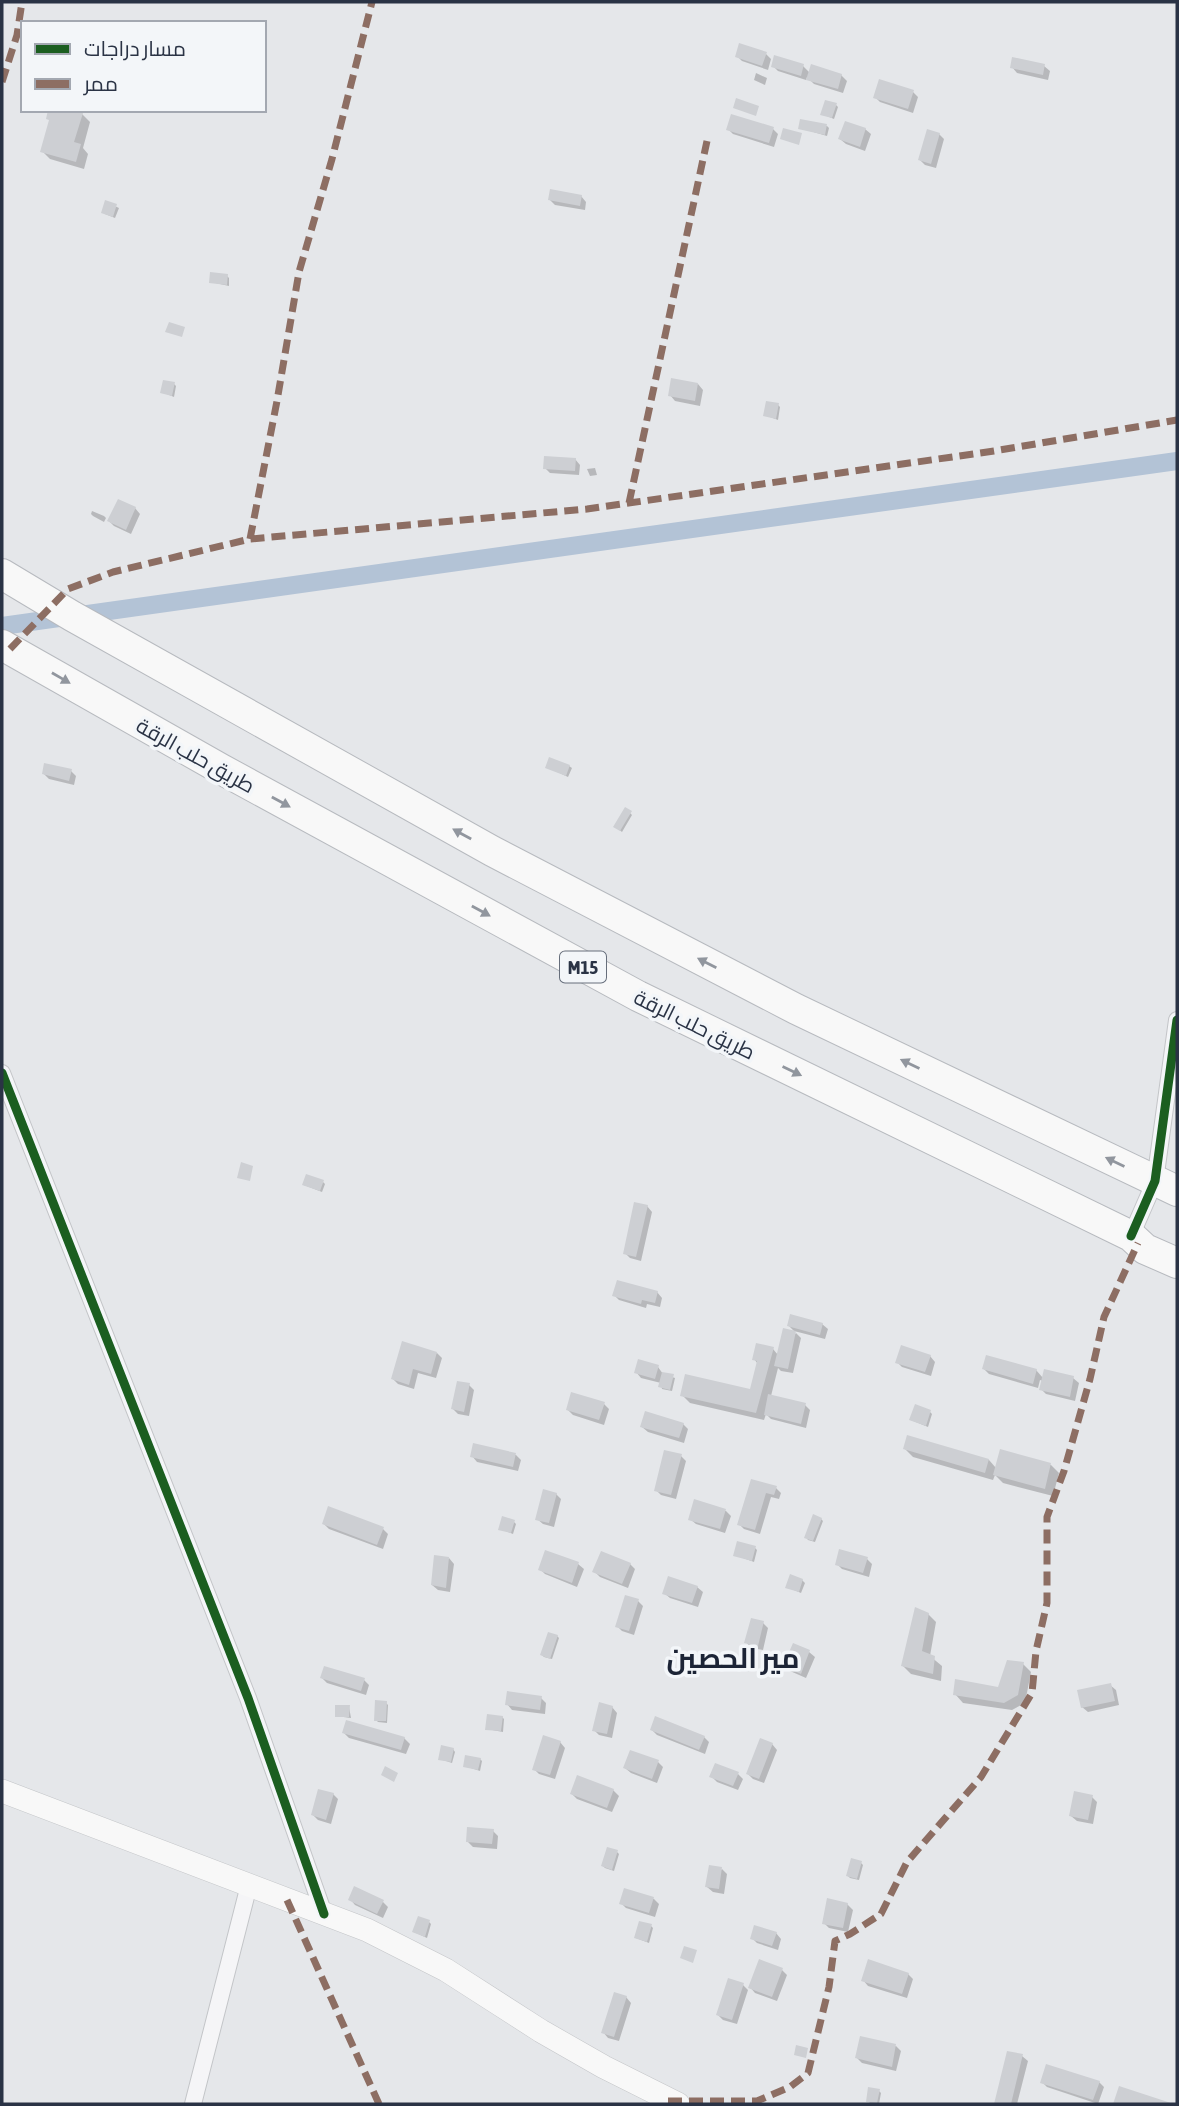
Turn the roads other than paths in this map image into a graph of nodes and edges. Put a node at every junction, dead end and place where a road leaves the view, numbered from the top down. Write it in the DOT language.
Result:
graph roads {
  1 [pos="2,574"];
  2 [pos="2,645"];
  3 [pos="1177,1020"];
  4 [pos="2,1073"];
  5 [pos="1166,1186"];
  6 [pos="1131,1236"];
  7 [pos="1177,1263"];
  8 [pos="2,1791"];
  9 [pos="249,1885"];
  10 [pos="324,1914"];
  11 [pos="193,2104"];
  12 [pos="678,2104"];
  5 -- 1 [label="highway, one-way"];
  2 -- 6 [label="highway, طريق حلب الرقة / M15, one-way"];
  3 -- 5 [label="street"];
  4 -- 10 [label="street"];
  5 -- 6 [label="street"];
  6 -- 7 [label="highway, طريق حلب الرقة / M15"];
  8 -- 9 [label="street"];
  9 -- 10 [label="street"];
  9 -- 11 [label="street"];
  10 -- 12 [label="street"];
}
